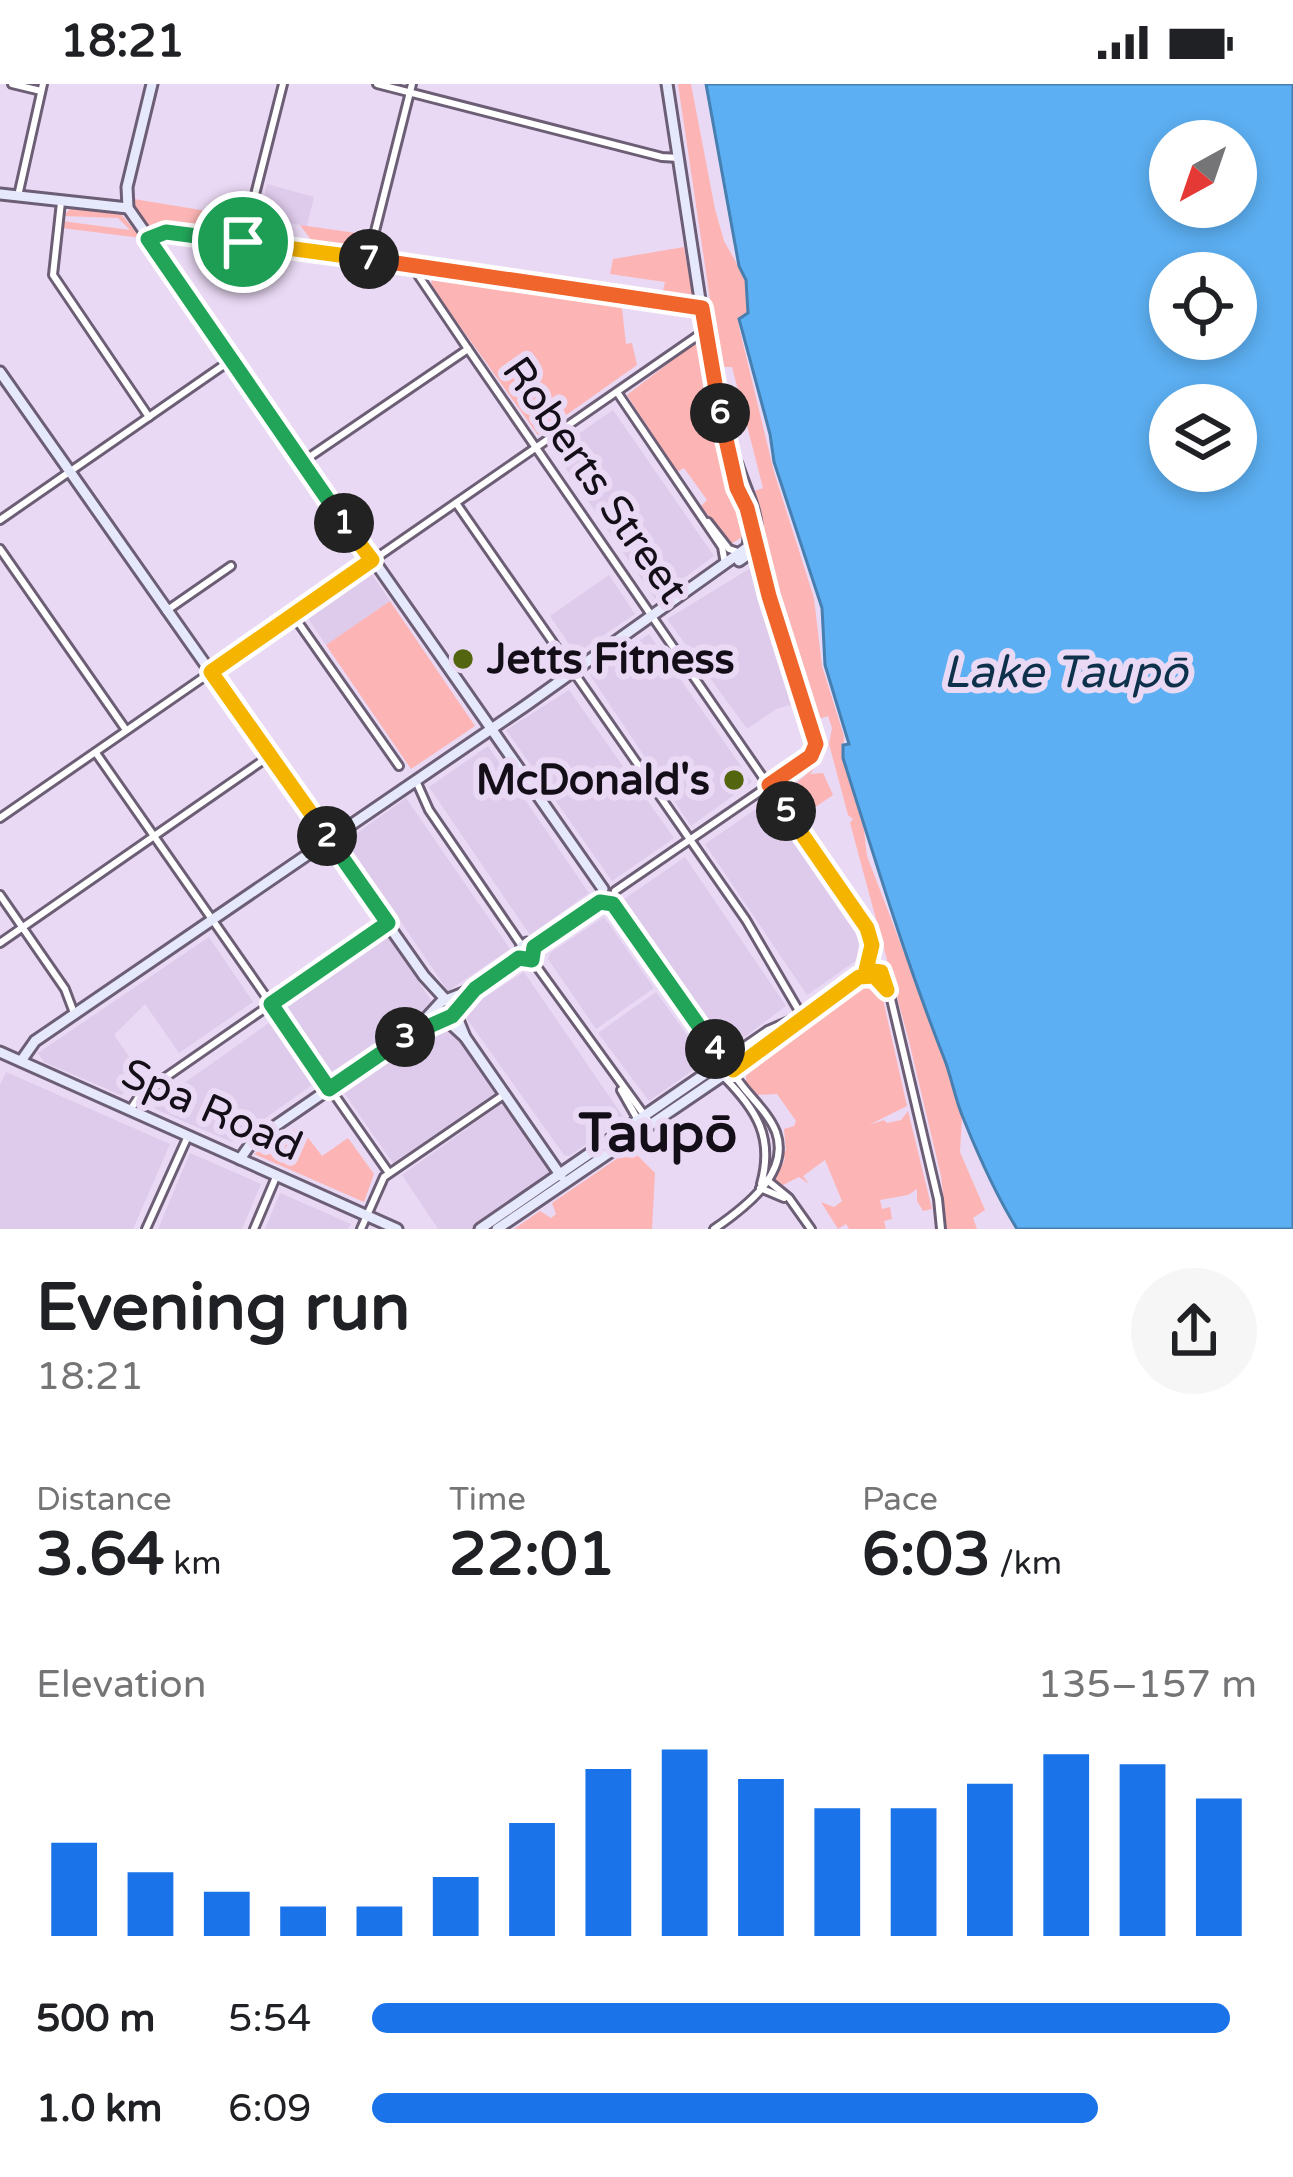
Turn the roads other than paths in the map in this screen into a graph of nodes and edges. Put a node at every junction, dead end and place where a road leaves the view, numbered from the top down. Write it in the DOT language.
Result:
graph roads {
  1 [pos="12,84"];
  2 [pos="152,84"];
  3 [pos="283,84"];
  4 [pos="377,84"];
  5 [pos="667,84"];
  6 [pos="42,87"];
  7 [pos="411,88"];
  8 [pos="679,158"];
  9 [pos="0,194"];
  10 [pos="18,196"];
  11 [pos="62,202"];
  12 [pos="128,208"];
  13 [pos="148,239"];
  14 [pos="243,242"];
  15 [pos="368,259"];
  16 [pos="417,266"];
  17 [pos="702,308"];
  18 [pos="706,330"];
  19 [pos="468,349"];
  20 [pos="231,360"];
  21 [pos="0,371"];
  22 [pos="617,392"];
  23 [pos="720,414"];
  24 [pos="149,417"];
  25 [pos="536,448"];
  26 [pos="302,462"];
  27 [pos="69,472"];
  28 [pos="737,488"];
  29 [pos="455,503"];
  30 [pos="0,520"];
  31 [pos="705,520"];
  32 [pos="759,534"];
  33 [pos="757,546"];
  34 [pos="0,549"];
  35 [pos="743,555"];
  36 [pos="372,560"];
  37 [pos="761,564"];
  38 [pos="725,565"];
  39 [pos="231,566"];
  40 [pos="714,574"];
  41 [pos="774,602"];
  42 [pos="166,611"];
  43 [pos="293,615"];
  44 [pos="653,617"];
  45 [pos="211,672"];
  46 [pos="573,673"];
  47 [pos="492,729"];
  48 [pos="126,730"];
  49 [pos="96,752"];
  50 [pos="271,755"];
  51 [pos="398,766"];
  52 [pos="417,780"];
  53 [pos="769,785"];
  54 [pos="403,790"];
  55 [pos="429,810"];
  56 [pos="0,818"];
  57 [pos="154,836"];
  58 [pos="330,839"];
  59 [pos="689,840"];
  60 [pos="603,889"];
  61 [pos="615,891"];
  62 [pos="0,895"];
  63 [pos="600,902"];
  64 [pos="613,904"];
  65 [pos="213,920"];
  66 [pos="388,923"];
  67 [pos="23,928"];
  68 [pos="0,944"];
  69 [pos="524,954"];
  70 [pos="866,970"];
  71 [pos="859,977"];
  72 [pos="65,989"];
  73 [pos="887,990"];
  74 [pos="271,1004"];
  75 [pos="86,1007"];
  76 [pos="446,1009"];
  77 [pos="73,1016"];
  78 [pos="802,1016"];
  79 [pos="1,1056"];
  80 [pos="21,1061"];
  81 [pos="724,1068"];
  82 [pos="329,1089"];
  83 [pos="505,1094"];
  84 [pos="130,1110"];
  85 [pos="644,1122"];
  86 [pos="188,1136"];
  87 [pos="240,1159"];
  88 [pos="389,1173"];
  89 [pos="278,1175"];
  90 [pos="563,1178"];
  91 [pos="764,1182"];
  92 [pos="367,1215"];
  93 [pos="146,1229"];
  94 [pos="254,1229"];
  95 [pos="361,1229"];
  96 [pos="397,1229"];
  97 [pos="480,1229"];
  98 [pos="497,1229"];
  99 [pos="714,1229"];
  100 [pos="811,1229"];
  101 [pos="941,1229"];
  1 -- 6 [label="street"];
  2 -- 12 [label="street"];
  3 -- 14 [label="street"];
  4 -- 7 [label="street"];
  5 -- 8 [label="street"];
  6 -- 10 [label="street"];
  7 -- 8 [label="street"];
  7 -- 15 [label="street"];
  8 -- 17 [label="street"];
  9 -- 10 [label="street"];
  10 -- 11 [label="street"];
  11 -- 12 [label="street"];
  11 -- 24 [label="street"];
  12 -- 13 [label="street"];
  13 -- 14 [label="street"];
  13 -- 20 [label="street"];
  14 -- 15 [label="street"];
  15 -- 16 [label="street"];
  16 -- 17 [label="street"];
  16 -- 19 [label="street, Roberts Street"];
  17 -- 18 [label="street"];
  18 -- 22 [label="street"];
  18 -- 23 [label="street"];
  19 -- 25 [label="street, Roberts Street"];
  19 -- 26 [label="street"];
  20 -- 24 [label="street"];
  20 -- 26 [label="street"];
  21 -- 27 [label="street"];
  22 -- 25 [label="street"];
  22 -- 31 [label="street"];
  23 -- 28 [label="street"];
  23 -- 32 [label="street"];
  24 -- 27 [label="street"];
  25 -- 29 [label="street"];
  25 -- 44 [label="street, Roberts Street"];
  26 -- 36 [label="street"];
  27 -- 30 [label="street"];
  27 -- 42 [label="street"];
  28 -- 33 [label="street"];
  28 -- 35 [label="street"];
  29 -- 36 [label="street"];
  29 -- 46 [label="street"];
  31 -- 35 [label="street"];
  31 -- 38 [label="street"];
  32 -- 33 [label="street"];
  32 -- 41 [label="street"];
  33 -- 35 [label="street"];
  33 -- 37 [label="street"];
  34 -- 48 [label="street"];
  35 -- 37 [label="street"];
  35 -- 38 [label="street"];
  35 -- 40 [label="street"];
  36 -- 43 [label="street"];
  36 -- 47 [label="street"];
  37 -- 41 [label="street"];
  38 -- 40 [label="street"];
  39 -- 42 [label="street"];
  40 -- 44 [label="street"];
  41 -- 53 [label="street"];
  42 -- 45 [label="street"];
  43 -- 45 [label="street"];
  43 -- 51 [label="street"];
  44 -- 46 [label="street"];
  44 -- 53 [label="street, Roberts Street"];
  45 -- 48 [label="street"];
  45 -- 50 [label="street"];
  46 -- 47 [label="street"];
  46 -- 59 [label="street"];
  47 -- 52 [label="street"];
  47 -- 60 [label="street"];
  48 -- 49 [label="street"];
  49 -- 56 [label="street"];
  49 -- 57 [label="street"];
  50 -- 57 [label="street"];
  50 -- 58 [label="street"];
  52 -- 54 [label="street"];
  52 -- 55 [label="street"];
  53 -- 59 [label="street"];
  53 -- 70 [label="street, Roberts Street"];
  54 -- 55 [label="street"];
  54 -- 58 [label="street"];
  55 -- 69 [label="street"];
  57 -- 65 [label="street"];
  57 -- 67 [label="street"];
  58 -- 65 [label="street"];
  58 -- 66 [label="street"];
  59 -- 61 [label="street"];
  59 -- 78 [label="street"];
  60 -- 61 [label="street"];
  60 -- 63 [label="street"];
  61 -- 64 [label="street"];
  62 -- 67 [label="street"];
  63 -- 64 [label="street"];
  63 -- 69 [label="street"];
  64 -- 81 [label="street"];
  65 -- 74 [label="street"];
  65 -- 75 [label="street"];
  66 -- 74 [label="street"];
  66 -- 76 [label="street"];
  67 -- 68 [label="street"];
  67 -- 72 [label="street"];
  69 -- 76 [label="street"];
  69 -- 85 [label="street"];
  70 -- 71 [label="street"];
  70 -- 73 [label="street"];
  71 -- 73 [label="street"];
  71 -- 78 [label="street"];
  72 -- 75 [label="street"];
  72 -- 77 [label="street"];
  73 -- 101 [label="street"];
  74 -- 82 [label="street"];
  74 -- 84 [label="street"];
  75 -- 77 [label="street"];
  76 -- 82 [label="street"];
  76 -- 83 [label="street"];
  77 -- 80 [label="street"];
  78 -- 81 [label="street"];
  79 -- 80 [label="street, Spa Road"];
  80 -- 84 [label="street, Spa Road"];
  81 -- 85 [label="street"];
  81 -- 91 [label="street"];
  82 -- 87 [label="street"];
  82 -- 88 [label="street"];
  83 -- 88 [label="street"];
  83 -- 90 [label="street"];
  84 -- 86 [label="street, Spa Road"];
  85 -- 90 [label="street"];
  86 -- 87 [label="street, Spa Road"];
  86 -- 93 [label="street"];
  87 -- 89 [label="street, Spa Road"];
  88 -- 92 [label="street"];
  89 -- 92 [label="street, Spa Road"];
  89 -- 94 [label="street"];
  90 -- 97 [label="street"];
  90 -- 98 [label="street"];
  91 -- 99 [label="street"];
  91 -- 100 [label="street"];
  92 -- 95 [label="street"];
  92 -- 96 [label="street, Spa Road"];
}
